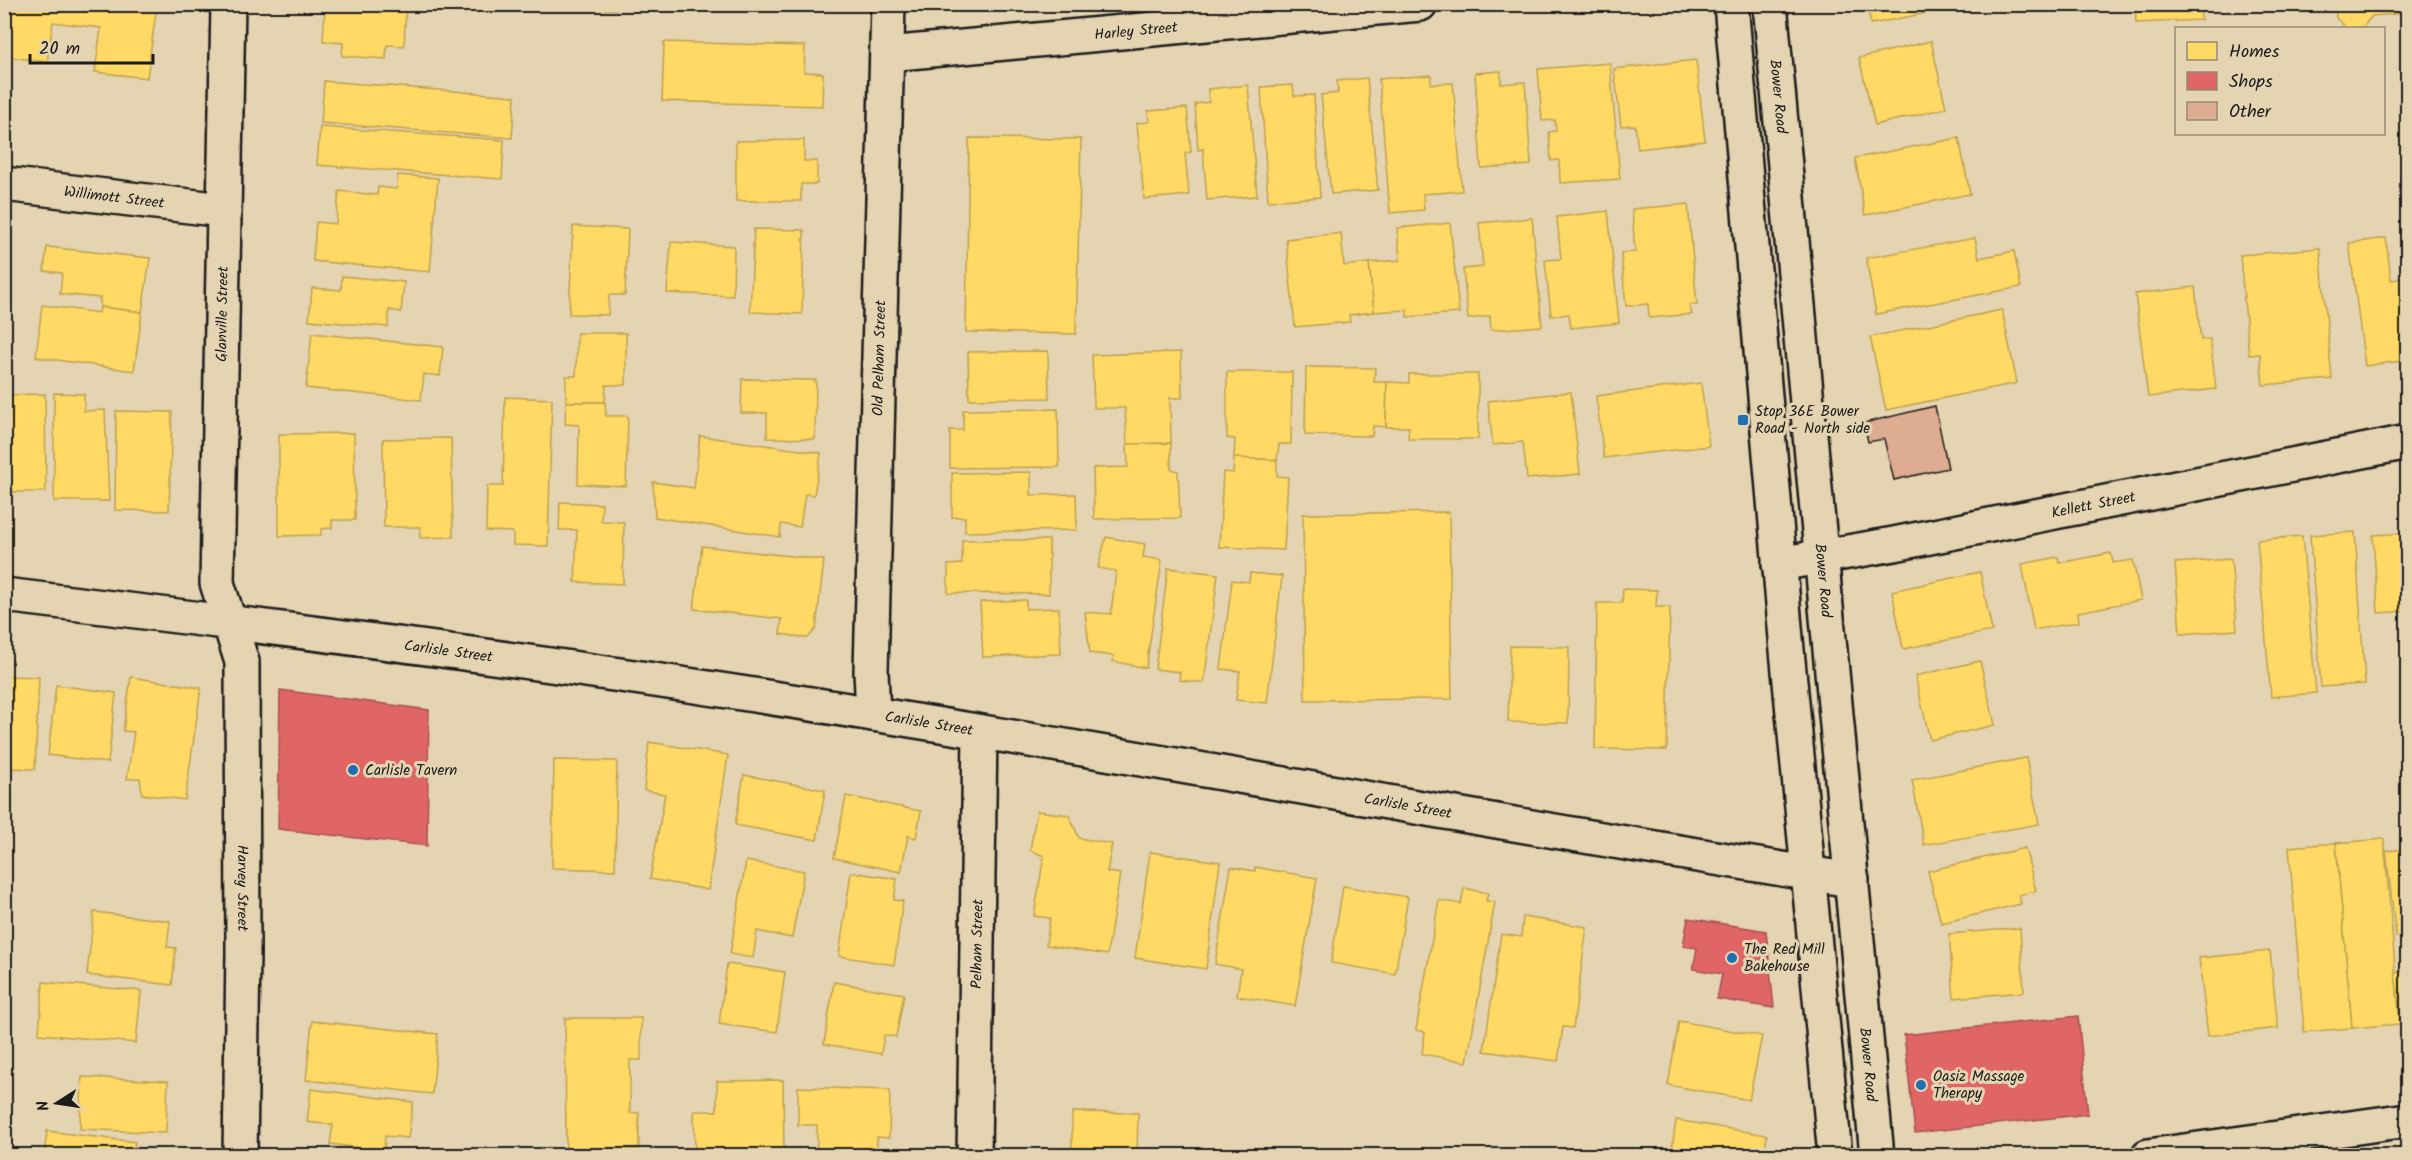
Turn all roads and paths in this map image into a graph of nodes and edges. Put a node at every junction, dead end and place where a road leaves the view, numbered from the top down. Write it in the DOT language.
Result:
graph roads {
  1 [pos="228,4"];
  2 [pos="888,4"];
  3 [pos="1420,4"];
  4 [pos="1731,4"];
  5 [pos="1770,4"];
  6 [pos="888,54"];
  7 [pos="4,184"];
  8 [pos="224,210"];
  9 [pos="2408,442"];
  10 [pos="1820,558"];
  11 [pos="1779,564"];
  12 [pos="4,595"];
  13 [pos="229,622"];
  14 [pos="873,714"];
  15 [pos="980,732"];
  16 [pos="1808,873"];
  17 [pos="1852,880"];
  18 [pos="2408,1120"];
  19 [pos="240,1155"];
  20 [pos="974,1155"];
  21 [pos="1835,1155"];
  22 [pos="1877,1155"];
  23 [pos="2148,1155"];
  1 -- 8 [label="street, Glanville Street"];
  2 -- 6 [label="street, Old Pelham Street"];
  3 -- 6 [label="street, Harley Street"];
  4 -- 11 [label="street"];
  5 -- 10 [label="street, Bower Road"];
  6 -- 14 [label="street, Old Pelham Street"];
  7 -- 8 [label="street, Willimott Street"];
  8 -- 13 [label="street, Glanville Street"];
  9 -- 10 [label="street, Kellett Street"];
  10 -- 11 [label="street, Kellett Street"];
  10 -- 17 [label="street, Bower Road"];
  11 -- 16 [label="street"];
  12 -- 13 [label="street, Carlisle Street"];
  13 -- 14 [label="street, Carlisle Street"];
  13 -- 19 [label="street, Harvey Street"];
  14 -- 15 [label="street, Carlisle Street"];
  15 -- 16 [label="street, Carlisle Street"];
  15 -- 20 [label="street, Pelham Street"];
  16 -- 17 [label="street, Carlisle Street"];
  16 -- 21 [label="street"];
  17 -- 22 [label="street, Bower Road"];
  18 -- 23 [label="street"];
}
